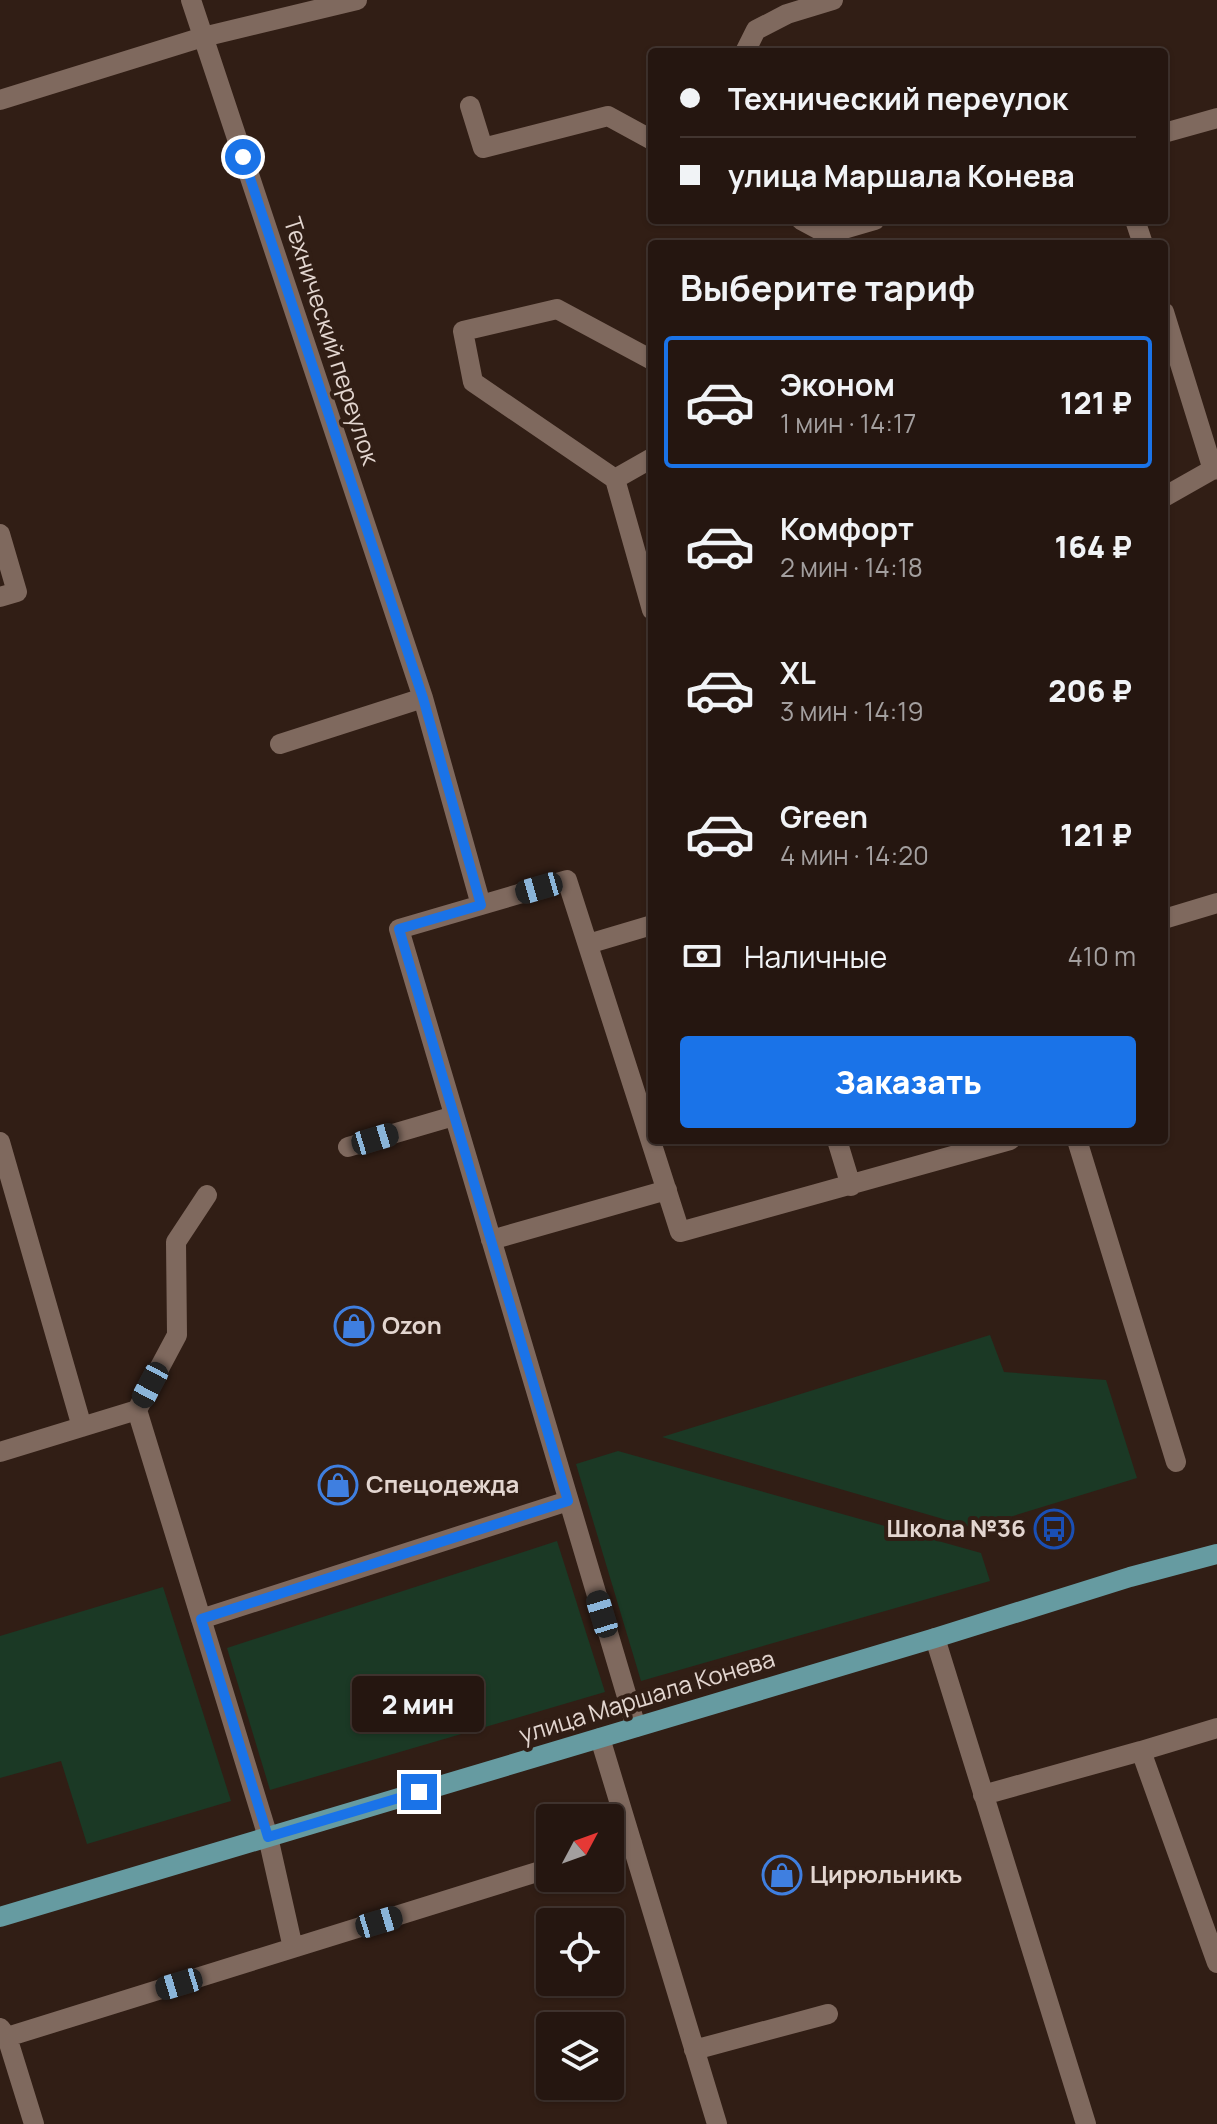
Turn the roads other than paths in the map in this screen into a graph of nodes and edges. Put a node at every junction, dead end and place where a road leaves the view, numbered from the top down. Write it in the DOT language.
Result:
graph roads {
  1 [pos="191,0"];
  2 [pos="357,0"];
  3 [pos="833,0"];
  4 [pos="203,37"];
  5 [pos="747,48"];
  6 [pos="0,100"];
  7 [pos="470,106"];
  8 [pos="1217,118"];
  9 [pos="1168,132"];
  10 [pos="648,138"];
  11 [pos="859,224"];
  12 [pos="824,233"];
  13 [pos="1168,324"];
  14 [pos="648,358"];
  15 [pos="648,460"];
  16 [pos="1215,469"];
  17 [pos="615,479"];
  18 [pos="1168,495"];
  19 [pos="0,534"];
  20 [pos="8,594"];
  21 [pos="648,596"];
  22 [pos="423,698"];
  23 [pos="280,744"];
  24 [pos="1217,903"];
  25 [pos="481,905"];
  26 [pos="1168,918"];
  27 [pos="648,926"];
  28 [pos="588,944"];
  29 [pos="454,1116"];
  30 [pos="648,1131"];
  31 [pos="0,1142"];
  32 [pos="652,1144"];
  33 [pos="838,1144"];
  34 [pos="996,1144"];
  35 [pos="1078,1144"];
  36 [pos="348,1147"];
  37 [pos="851,1186"];
  38 [pos="667,1190"];
  39 [pos="207,1195"];
  40 [pos="491,1240"];
  41 [pos="137,1410"];
  42 [pos="82,1427"];
  43 [pos="0,1452"];
  44 [pos="1176,1462"];
  45 [pos="568,1501"];
  46 [pos="1217,1554"];
  47 [pos="201,1619"];
  48 [pos="935,1638"];
  49 [pos="636,1727"];
  50 [pos="1217,1728"];
  51 [pos="600,1738"];
  52 [pos="1141,1751"];
  53 [pos="983,1795"];
  54 [pos="268,1837"];
  55 [pos="632,1843"];
  56 [pos="624,1846"];
  57 [pos="536,1872"];
  58 [pos="0,1917"];
  59 [pos="293,1948"];
  60 [pos="1217,1963"];
  61 [pos="828,2014"];
  62 [pos="4,2033"];
  63 [pos="694,2050"];
  64 [pos="34,2124"];
  65 [pos="717,2124"];
  66 [pos="1086,2124"];
  1 -- 4 [label="street, Технический переулок"];
  2 -- 4 [label="street"];
  3 -- 5 [label="street"];
  4 -- 6 [label="street"];
  4 -- 22 [label="street, Технический переулок"];
  7 -- 10 [label="street"];
  8 -- 9 [label="street"];
  11 -- 12 [label="street"];
  13 -- 16 [label="street"];
  14 -- 17 [label="street"];
  15 -- 17 [label="street"];
  16 -- 18 [label="street"];
  17 -- 21 [label="street"];
  19 -- 20 [label="street"];
  22 -- 23 [label="street"];
  22 -- 25 [label="street, Технический переулок"];
  24 -- 26 [label="street"];
  25 -- 28 [label="street"];
  25 -- 29 [label="street"];
  27 -- 28 [label="street"];
  28 -- 30 [label="street"];
  29 -- 36 [label="street"];
  29 -- 40 [label="street"];
  31 -- 42 [label="street"];
  32 -- 38 [label="street"];
  33 -- 37 [label="street"];
  34 -- 37 [label="street"];
  35 -- 44 [label="street"];
  37 -- 38 [label="street"];
  38 -- 40 [label="street"];
  39 -- 41 [label="street"];
  40 -- 45 [label="street"];
  41 -- 42 [label="street"];
  41 -- 47 [label="street"];
  42 -- 43 [label="street"];
  45 -- 47 [label="street"];
  45 -- 49 [label="street"];
  46 -- 48 [label="main road, улица Маршала Конева"];
  47 -- 54 [label="street"];
  48 -- 49 [label="main road, улица Маршала Конева"];
  48 -- 53 [label="street"];
  49 -- 51 [label="main road, улица Маршала Конева"];
  50 -- 52 [label="street"];
  51 -- 54 [label="main road, улица Маршала Конева"];
  51 -- 55 [label="street"];
  52 -- 53 [label="street"];
  52 -- 60 [label="street"];
  53 -- 66 [label="street"];
  54 -- 58 [label="main road, улица Маршала Конева"];
  54 -- 59 [label="street"];
  55 -- 56 [label="street"];
  55 -- 63 [label="street"];
  57 -- 59 [label="street"];
  59 -- 62 [label="street"];
  61 -- 63 [label="street"];
  62 -- 64 [label="street"];
  63 -- 65 [label="street"];
}
